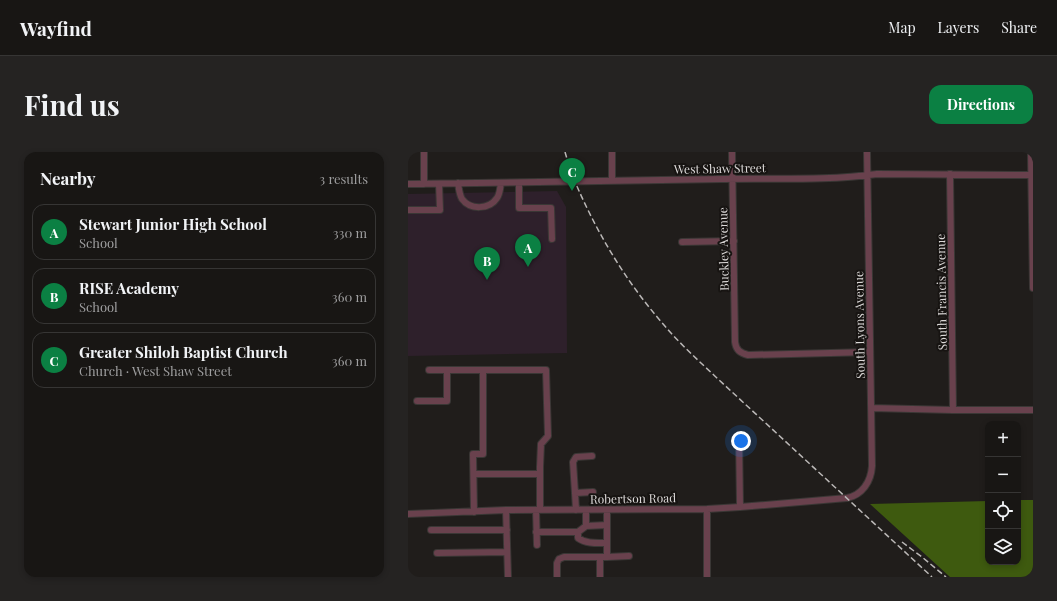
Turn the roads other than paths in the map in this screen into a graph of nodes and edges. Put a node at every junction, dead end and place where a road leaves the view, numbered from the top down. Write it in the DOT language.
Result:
graph roads {
  1 [pos="424,152"];
  2 [pos="612,152"];
  3 [pos="732,152"];
  4 [pos="867,152"];
  5 [pos="1031,152"];
  6 [pos="950,174"];
  7 [pos="1032,175"];
  8 [pos="868,176"];
  9 [pos="733,179"];
  10 [pos="612,181"];
  11 [pos="458,183"];
  12 [pos="501,183"];
  13 [pos="519,183"];
  14 [pos="408,184"];
  15 [pos="424,184"];
  16 [pos="439,184"];
  17 [pos="408,210"];
  18 [pos="552,240"];
  19 [pos="734,241"];
  20 [pos="682,242"];
  21 [pos="1033,288"];
  22 [pos="870,352"];
  23 [pos="429,370"];
  24 [pos="447,370"];
  25 [pos="483,370"];
  26 [pos="417,401"];
  27 [pos="871,408"];
  28 [pos="953,410"];
  29 [pos="1033,410"];
  30 [pos="739,437"];
  31 [pos="592,456"];
  32 [pos="474,474"];
  33 [pos="540,474"];
  34 [pos="593,492"];
  35 [pos="575,493"];
  36 [pos="858,494"];
  37 [pos="740,507"];
  38 [pos="707,509"];
  39 [pos="506,510"];
  40 [pos="538,510"];
  41 [pos="576,510"];
  42 [pos="586,510"];
  43 [pos="607,510"];
  44 [pos="474,512"];
  45 [pos="408,514"];
  46 [pos="607,525"];
  47 [pos="586,526"];
  48 [pos="431,530"];
  49 [pos="507,530"];
  50 [pos="536,532"];
  51 [pos="578,532"];
  52 [pos="606,543"];
  53 [pos="537,545"];
  54 [pos="507,552"];
  55 [pos="437,553"];
  56 [pos="629,556"];
  57 [pos="600,557"];
  58 [pos="606,557"];
  59 [pos="508,577"];
  60 [pos="557,577"];
  61 [pos="600,577"];
  62 [pos="707,577"];
  1 -- 15 [label="street"];
  2 -- 10 [label="street"];
  3 -- 9 [label="street, Buckley Avenue"];
  4 -- 8 [label="street, South Lyons Avenue"];
  5 -- 7 [label="street"];
  6 -- 7 [label="street, West Shaw Street"];
  6 -- 8 [label="street, West Shaw Street"];
  6 -- 28 [label="street, South Francis Avenue"];
  7 -- 21 [label="street"];
  8 -- 9 [label="street, West Shaw Street"];
  8 -- 22 [label="street, South Lyons Avenue"];
  9 -- 10 [label="street, West Shaw Street"];
  9 -- 19 [label="street, Buckley Avenue"];
  10 -- 13 [label="street, West Shaw Street"];
  11 -- 12 [label="street, West Shaw Street"];
  11 -- 12 [label="street"];
  11 -- 16 [label="street, West Shaw Street"];
  12 -- 13 [label="street, West Shaw Street"];
  13 -- 18 [label="street"];
  14 -- 15 [label="street, West Shaw Street"];
  15 -- 16 [label="street, West Shaw Street"];
  16 -- 17 [label="street"];
  19 -- 20 [label="street"];
  19 -- 22 [label="street, Buckley Avenue"];
  22 -- 27 [label="street, South Lyons Avenue"];
  23 -- 24 [label="street"];
  24 -- 25 [label="street"];
  24 -- 26 [label="street"];
  25 -- 32 [label="street"];
  25 -- 33 [label="street"];
  27 -- 28 [label="street"];
  27 -- 36 [label="street, South Lyons Avenue"];
  28 -- 29 [label="street"];
  30 -- 37 [label="street"];
  31 -- 35 [label="street"];
  32 -- 33 [label="street"];
  32 -- 44 [label="street"];
  33 -- 40 [label="street"];
  34 -- 35 [label="street"];
  35 -- 41 [label="street"];
  36 -- 37 [label="street, Robertson Road"];
  37 -- 38 [label="street, Robertson Road"];
  38 -- 43 [label="street, Robertson Road"];
  38 -- 62 [label="street"];
  39 -- 40 [label="street, Robertson Road"];
  39 -- 44 [label="street, Robertson Road"];
  39 -- 49 [label="street"];
  40 -- 41 [label="street, Robertson Road"];
  40 -- 50 [label="street"];
  41 -- 42 [label="street, Robertson Road"];
  42 -- 43 [label="street, Robertson Road"];
  42 -- 47 [label="street"];
  43 -- 46 [label="street"];
  44 -- 45 [label="street, Robertson Road"];
  46 -- 47 [label="street"];
  46 -- 52 [label="street"];
  47 -- 51 [label="street"];
  48 -- 49 [label="street"];
  49 -- 54 [label="street"];
  50 -- 51 [label="street"];
  50 -- 53 [label="street"];
  51 -- 52 [label="street"];
  52 -- 58 [label="street"];
  54 -- 55 [label="street"];
  54 -- 59 [label="street"];
  56 -- 58 [label="street"];
  57 -- 58 [label="street"];
  57 -- 60 [label="street"];
  57 -- 61 [label="street"];
}
